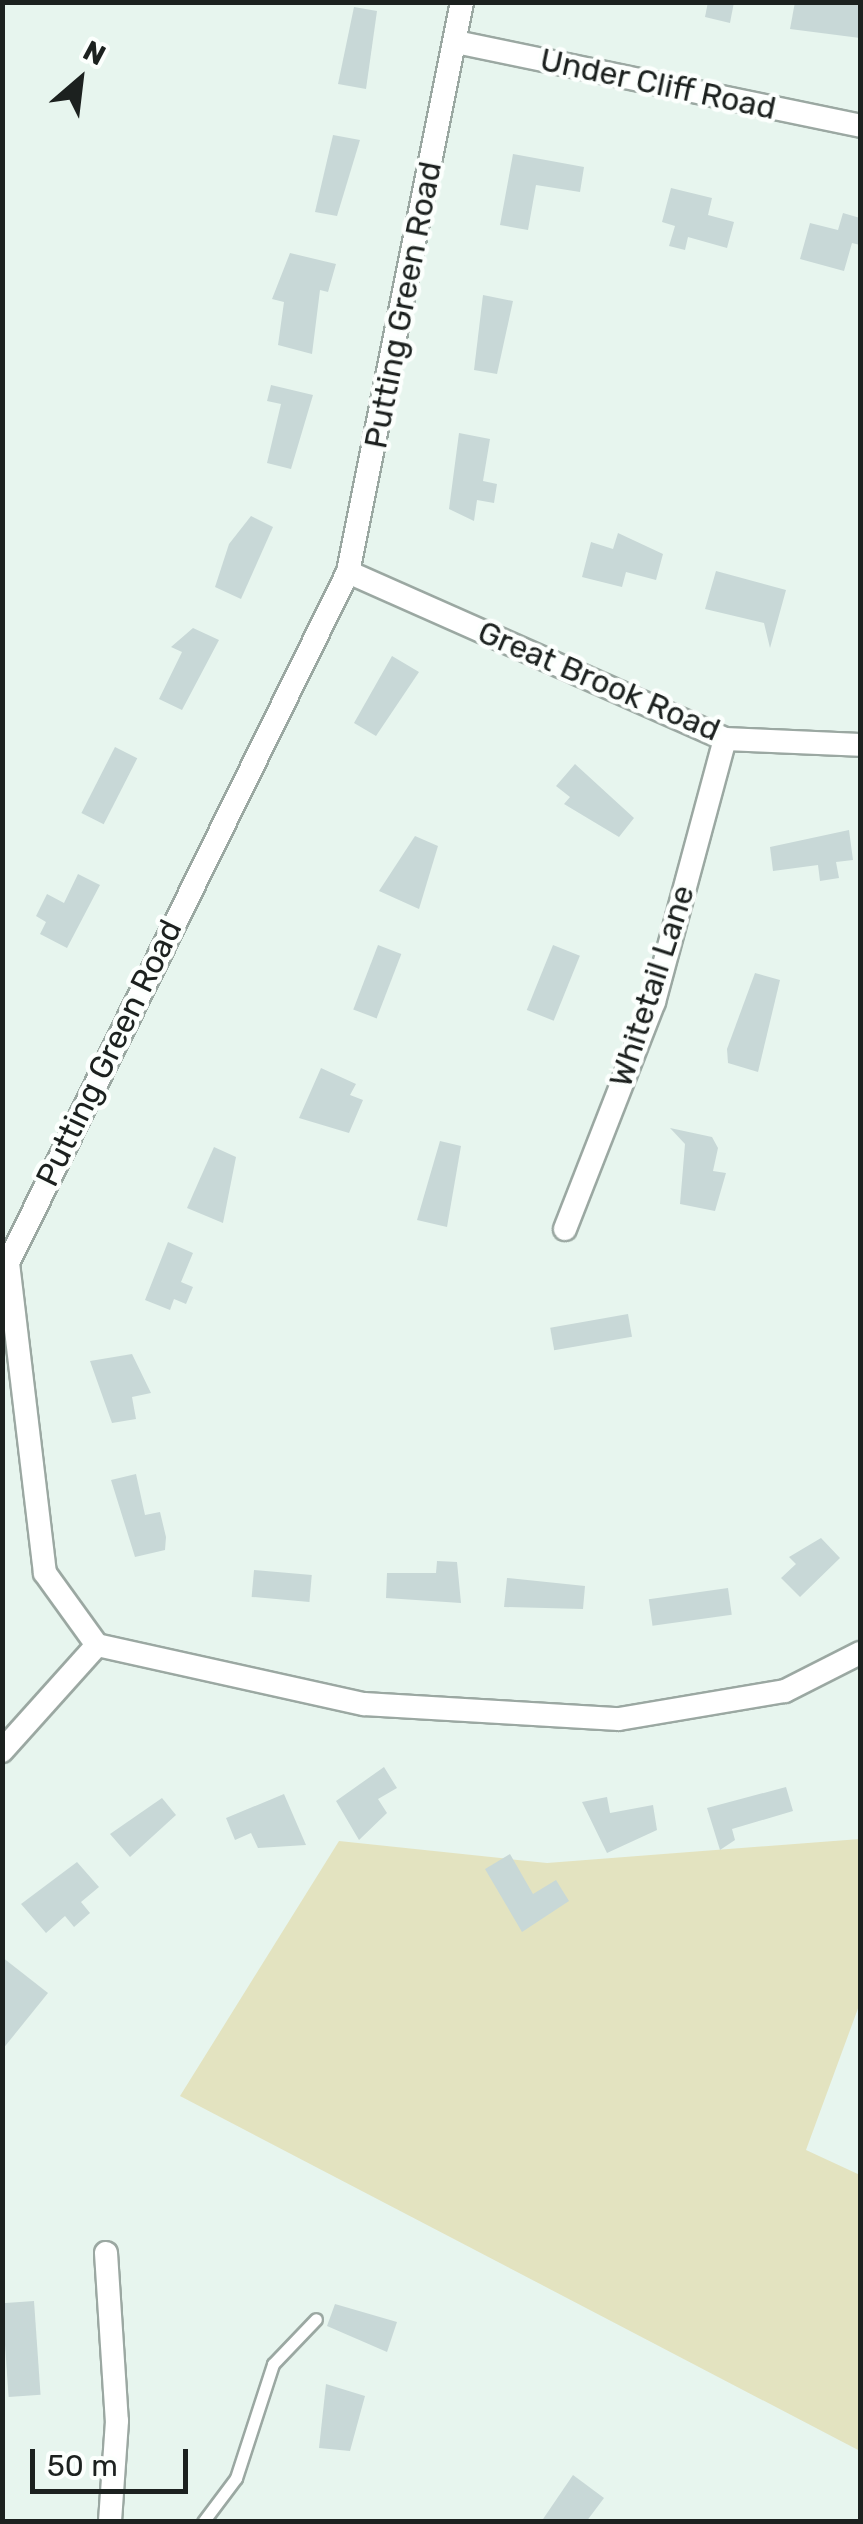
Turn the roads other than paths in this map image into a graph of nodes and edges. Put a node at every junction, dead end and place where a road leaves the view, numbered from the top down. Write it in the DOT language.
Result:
graph roads {
  1 [pos="462,2"];
  2 [pos="456,42"];
  3 [pos="860,126"];
  4 [pos="348,572"];
  5 [pos="726,738"];
  6 [pos="860,745"];
  7 [pos="565,1229"];
  8 [pos="97,1646"];
  9 [pos="860,1653"];
  10 [pos="2,1751"];
  11 [pos="106,2253"];
  12 [pos="316,2319"];
  13 [pos="110,2522"];
  14 [pos="204,2522"];
  1 -- 2 [label="street, Putting Green Road"];
  2 -- 3 [label="street, Under Cliff Road"];
  2 -- 4 [label="street, Putting Green Road"];
  4 -- 5 [label="street, Great Brook Road"];
  4 -- 8 [label="street, Putting Green Road"];
  5 -- 6 [label="street, Great Brook Road"];
  5 -- 7 [label="street, Whitetail Lane"];
  8 -- 9 [label="street"];
  8 -- 10 [label="street"];
  11 -- 13 [label="street"];
  12 -- 14 [label="lane"];
}
